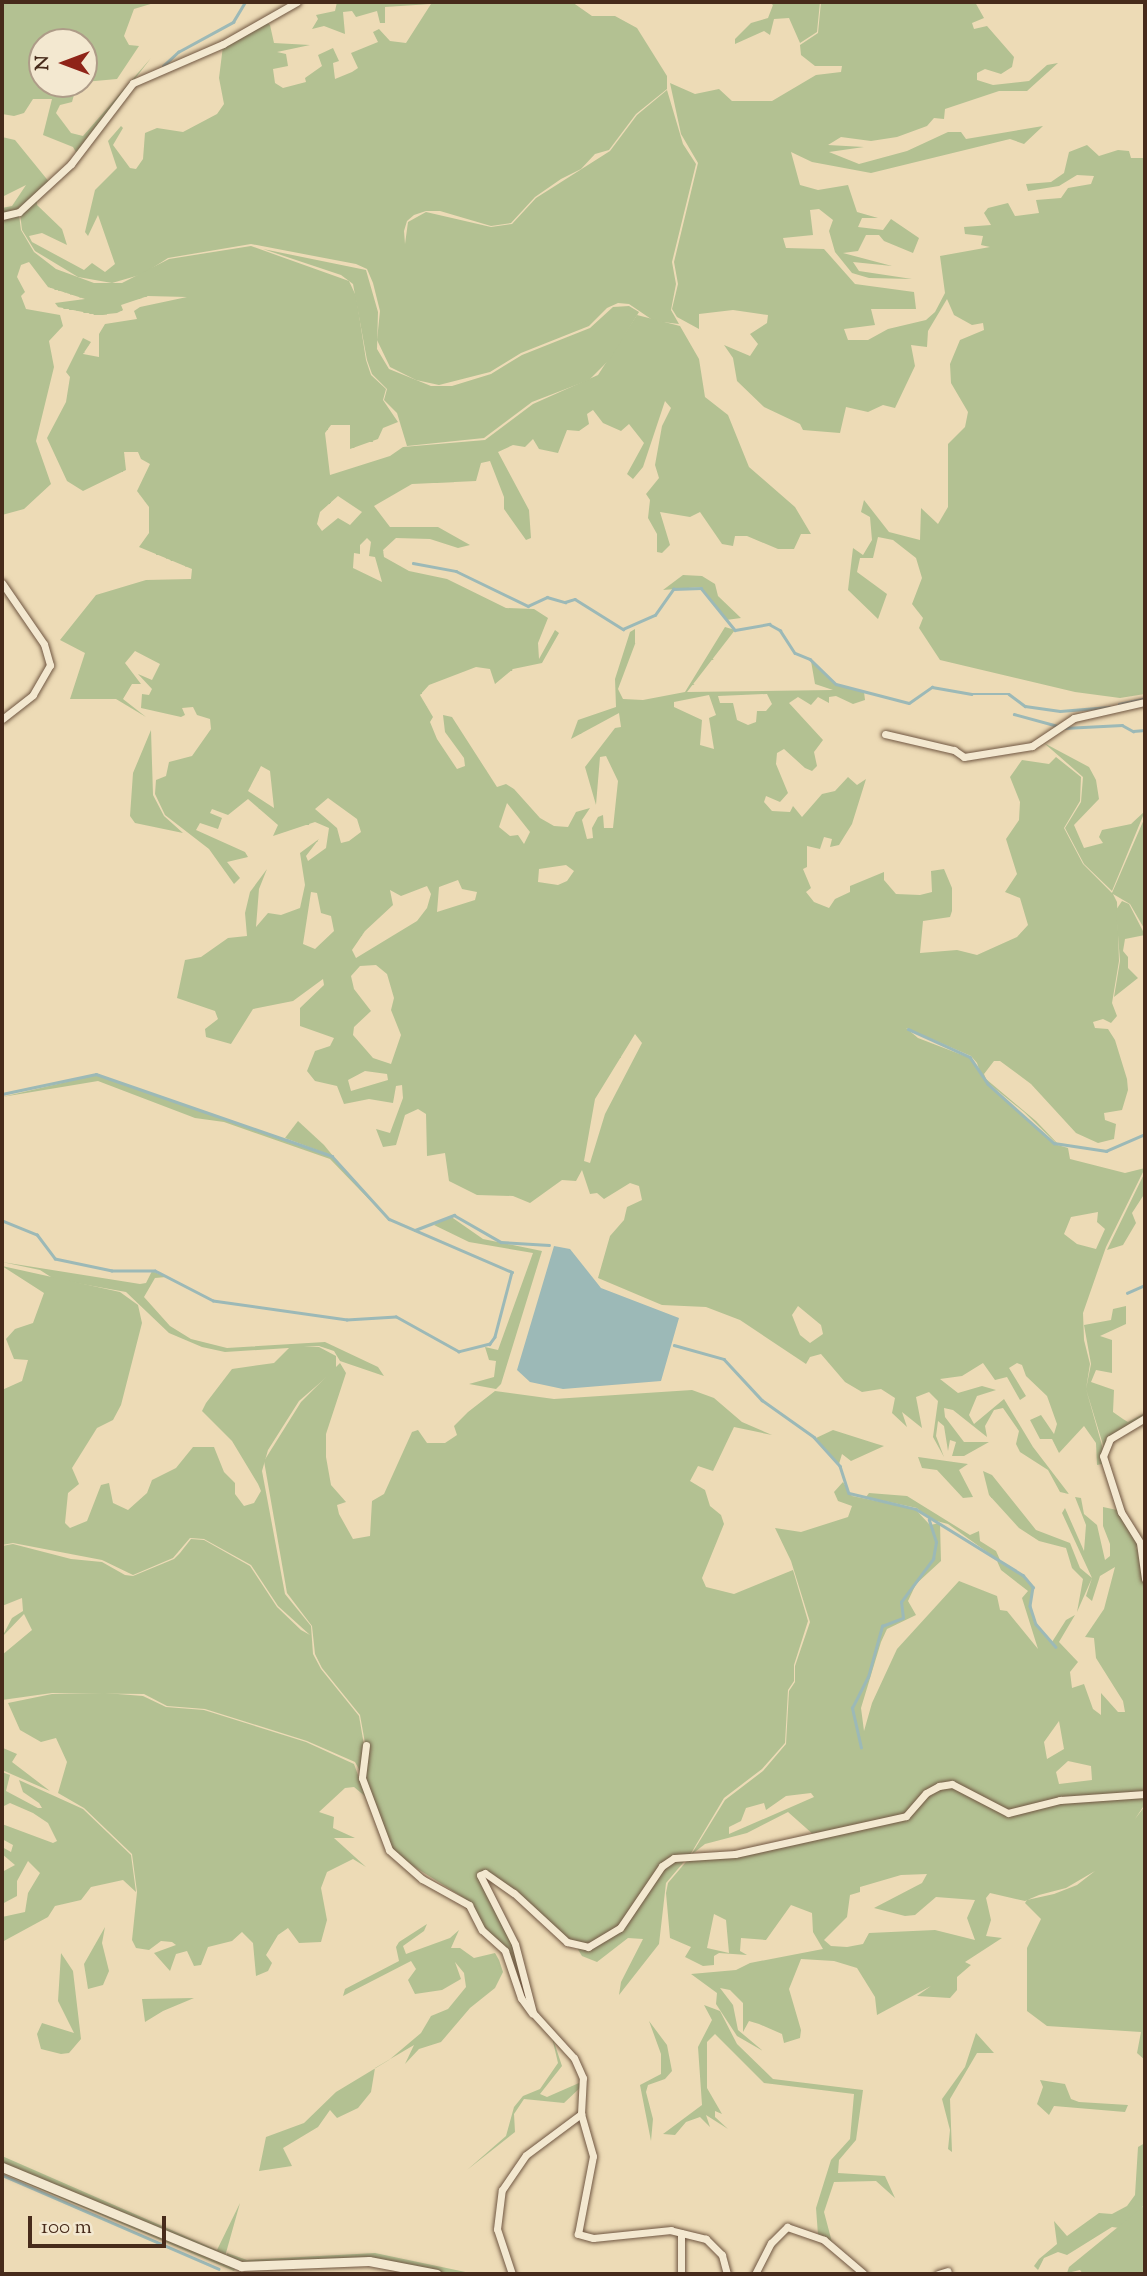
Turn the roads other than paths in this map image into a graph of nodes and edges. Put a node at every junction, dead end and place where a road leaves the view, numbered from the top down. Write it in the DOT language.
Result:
graph roads {
  1 [pos="297,2"];
  2 [pos="2,216"];
  3 [pos="2,583"];
  4 [pos="1145,702"];
  5 [pos="2,719"];
  6 [pos="885,734"];
  7 [pos="1145,1418"];
  8 [pos="1145,1579"];
  9 [pos="366,1745"];
  10 [pos="1145,1794"];
  11 [pos="533,2013"];
  12 [pos="581,2114"];
  13 [pos="2,2167"];
  14 [pos="681,2233"];
  15 [pos="948,2271"];
  16 [pos="437,2274"];
  17 [pos="512,2274"];
  18 [pos="681,2274"];
  19 [pos="727,2274"];
  20 [pos="755,2274"];
  21 [pos="864,2274"];
  22 [pos="938,2274"];
  1 -- 2 [label="street"];
  3 -- 5 [label="street"];
  4 -- 6 [label="street"];
  7 -- 8 [label="street"];
  9 -- 11 [label="street"];
  10 -- 11 [label="street"];
  11 -- 12 [label="street"];
  12 -- 14 [label="street"];
  12 -- 17 [label="street"];
  13 -- 16 [label="street"];
  14 -- 18 [label="street"];
  14 -- 19 [label="street"];
  15 -- 22 [label="street"];
  20 -- 21 [label="street"];
}
